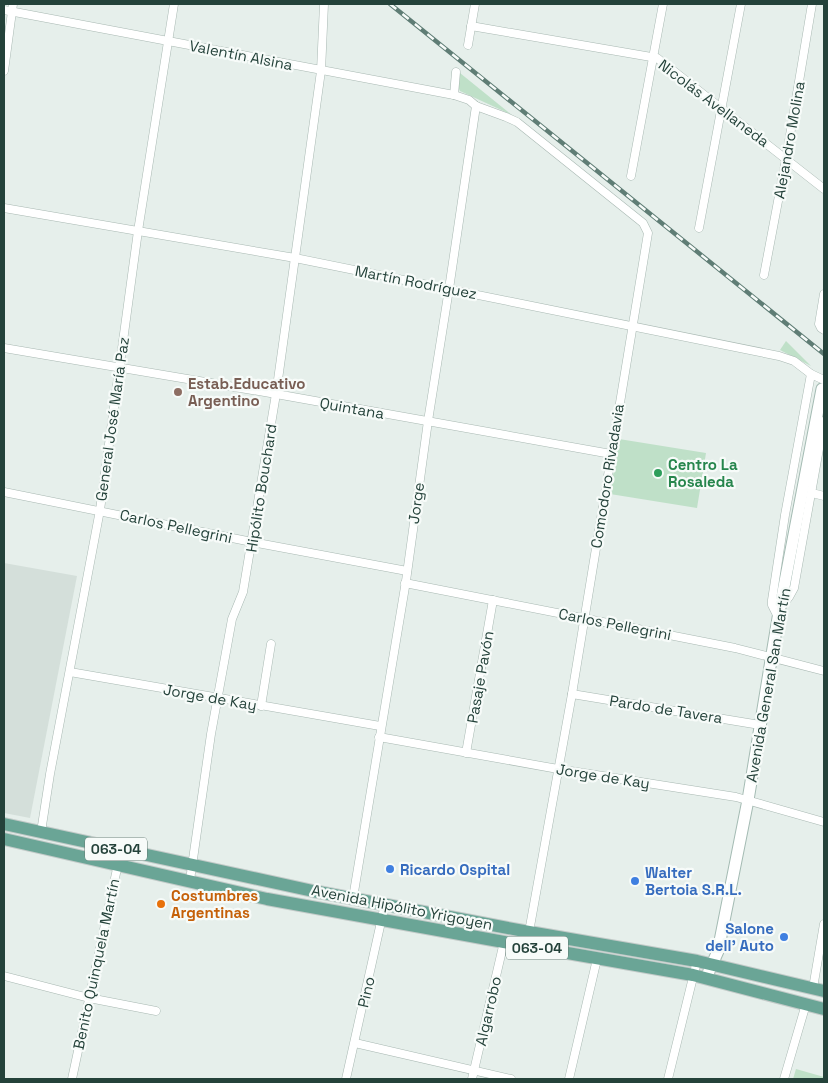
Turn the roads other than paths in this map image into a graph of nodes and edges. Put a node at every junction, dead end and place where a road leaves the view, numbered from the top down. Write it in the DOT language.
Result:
graph roads {
  1 [pos="174,4"];
  2 [pos="324,4"];
  3 [pos="474,4"];
  4 [pos="663,4"];
  5 [pos="741,4"];
  6 [pos="812,4"];
  7 [pos="10,9"];
  8 [pos="471,26"];
  9 [pos="169,41"];
  10 [pos="468,45"];
  11 [pos="653,57"];
  12 [pos="4,71"];
  13 [pos="321,71"];
  14 [pos="456,72"];
  15 [pos="454,95"];
  16 [pos="476,106"];
  17 [pos="723,108"];
  18 [pos="786,159"];
  19 [pos="631,176"];
  20 [pos="824,189"];
  21 [pos="4,208"];
  22 [pos="700,228"];
  23 [pos="138,231"];
  24 [pos="295,258"];
  25 [pos="764,275"];
  26 [pos="450,289"];
  27 [pos="824,294"];
  28 [pos="632,326"];
  29 [pos="824,330"];
  30 [pos="4,348"];
  31 [pos="119,368"];
  32 [pos="811,374"];
  33 [pos="822,382"];
  34 [pos="276,394"];
  35 [pos="428,421"];
  36 [pos="824,421"];
  37 [pos="610,454"];
  38 [pos="4,492"];
  39 [pos="812,493"];
  40 [pos="824,496"];
  41 [pos="100,510"];
  42 [pos="252,542"];
  43 [pos="407,570"];
  44 [pos="405,583"];
  45 [pos="493,600"];
  46 [pos="779,612"];
  47 [pos="584,618"];
  48 [pos="271,644"];
  49 [pos="772,656"];
  50 [pos="824,670"];
  51 [pos="70,672"];
  52 [pos="572,694"];
  53 [pos="218,699"];
  54 [pos="261,706"];
  55 [pos="760,725"];
  56 [pos="380,726"];
  57 [pos="379,737"];
  58 [pos="466,753"];
  59 [pos="558,769"];
  60 [pos="748,800"];
  61 [pos="824,822"];
  62 [pos="4,824"];
  63 [pos="41,832"];
  64 [pos="4,838"];
  65 [pos="121,850"];
  66 [pos="117,864"];
  67 [pos="191,866"];
  68 [pos="190,880"];
  69 [pos="353,898"];
  70 [pos="385,904"];
  71 [pos="382,919"];
  72 [pos="824,924"];
  73 [pos="530,932"];
  74 [pos="504,942"];
  75 [pos="597,959"];
  76 [pos="697,961"];
  77 [pos="713,964"];
  78 [pos="692,975"];
  79 [pos="4,976"];
  80 [pos="706,978"];
  81 [pos="819,990"];
  82 [pos="89,998"];
  83 [pos="806,1004"];
  84 [pos="824,1009"];
  85 [pos="156,1011"];
  86 [pos="355,1042"];
  87 [pos="473,1075"];
  88 [pos="72,1079"];
  89 [pos="346,1079"];
  90 [pos="511,1079"];
  91 [pos="569,1079"];
  92 [pos="668,1079"];
  93 [pos="784,1079"];
  1 -- 9 [label="street, General José María Paz"];
  2 -- 13 [label="street, Hipólito Bouchard"];
  3 -- 8 [label="street"];
  4 -- 11 [label="street"];
  5 -- 17 [label="street"];
  6 -- 18 [label="street, Alejandro Molina"];
  7 -- 9 [label="street, Valentín Alsina"];
  7 -- 12 [label="street"];
  8 -- 10 [label="street"];
  8 -- 11 [label="street, Nicolás Avellaneda"];
  9 -- 13 [label="street, Valentín Alsina"];
  9 -- 23 [label="street, General José María Paz"];
  11 -- 17 [label="street, Nicolás Avellaneda"];
  11 -- 19 [label="street"];
  13 -- 15 [label="street, Valentín Alsina"];
  13 -- 24 [label="street, Hipólito Bouchard"];
  14 -- 15 [label="street"];
  15 -- 16 [label="street, Valentín Alsina"];
  16 -- 26 [label="street, Jorge"];
  16 -- 28 [label="street, Comodoro Rivadavia"];
  17 -- 18 [label="street, Nicolás Avellaneda"];
  17 -- 22 [label="street"];
  18 -- 20 [label="street, Nicolás Avellaneda"];
  18 -- 25 [label="street, Alejandro Molina"];
  21 -- 23 [label="street, Martín Rodríguez"];
  23 -- 24 [label="street, Martín Rodríguez"];
  23 -- 31 [label="street, General José María Paz"];
  24 -- 26 [label="street, Martín Rodríguez"];
  24 -- 34 [label="street, Hipólito Bouchard"];
  26 -- 28 [label="street, Martín Rodríguez"];
  26 -- 35 [label="street, Jorge"];
  27 -- 29 [label="street"];
  28 -- 32 [label="street, Martín Rodríguez"];
  28 -- 37 [label="street, Comodoro Rivadavia"];
  30 -- 31 [label="street, Quintana"];
  31 -- 34 [label="street, Quintana"];
  31 -- 41 [label="street, General José María Paz"];
  32 -- 33 [label="street, Martín Rodríguez"];
  32 -- 46 [label="street"];
  33 -- 46 [label="main road, Avenida General San Martín"];
  34 -- 35 [label="street, Quintana"];
  34 -- 42 [label="street, Hipólito Bouchard"];
  35 -- 37 [label="street, Quintana"];
  35 -- 43 [label="street, Jorge"];
  36 -- 39 [label="street"];
  37 -- 47 [label="street, Comodoro Rivadavia"];
  38 -- 41 [label="street, Carlos Pellegrini"];
  39 -- 40 [label="street"];
  39 -- 46 [label="street"];
  41 -- 42 [label="street, Carlos Pellegrini"];
  41 -- 51 [label="street, General José María Paz"];
  42 -- 43 [label="street, Carlos Pellegrini"];
  42 -- 53 [label="street, Hipólito Bouchard"];
  43 -- 44 [label="street, Jorge"];
  44 -- 45 [label="street, Carlos Pellegrini"];
  44 -- 56 [label="street, Jorge"];
  45 -- 47 [label="street, Carlos Pellegrini"];
  45 -- 58 [label="street, Pasaje Pavón"];
  46 -- 49 [label="main road, Avenida General San Martín"];
  47 -- 49 [label="street, Carlos Pellegrini"];
  47 -- 52 [label="street, Comodoro Rivadavia"];
  48 -- 54 [label="street"];
  49 -- 50 [label="street, Carlos Pellegrini"];
  49 -- 55 [label="main road, Avenida General San Martín"];
  51 -- 53 [label="street, Jorge de Kay"];
  51 -- 63 [label="street, General José María Paz"];
  52 -- 55 [label="street, Pardo de Tavera"];
  52 -- 59 [label="street, Comodoro Rivadavia"];
  53 -- 54 [label="street, Jorge de Kay"];
  53 -- 67 [label="street, Hipólito Bouchard"];
  54 -- 56 [label="street, Jorge de Kay"];
  55 -- 60 [label="main road, Avenida General San Martín"];
  56 -- 57 [label="street, Jorge"];
  57 -- 58 [label="street, Jorge de Kay"];
  57 -- 69 [label="street, Jorge"];
  58 -- 59 [label="street, Jorge de Kay"];
  59 -- 60 [label="street, Jorge de Kay"];
  59 -- 73 [label="street, Comodoro Rivadavia"];
  60 -- 61 [label="street, Jorge de Kay"];
  60 -- 77 [label="main road, Avenida General San Martín"];
  62 -- 63 [label="main road, Avenida Hipólito Yrigoyen / 063-04"];
  63 -- 65 [label="main road, Avenida Hipólito Yrigoyen / 063-04"];
  64 -- 66 [label="main road, Avenida Hipólito Yrigoyen / 063-04"];
  65 -- 66 [label="street, Benito Quinquela Martín"];
  65 -- 67 [label="main road, Avenida Hipólito Yrigoyen / 063-04"];
  66 -- 68 [label="main road, Avenida Hipólito Yrigoyen / 063-04"];
  66 -- 82 [label="street, Benito Quinquela Martín"];
  67 -- 68 [label="street, Hipólito Bouchard"];
  67 -- 69 [label="main road, Avenida Hipólito Yrigoyen / 063-04"];
  68 -- 71 [label="main road, Avenida Hipólito Yrigoyen / 063-04"];
  69 -- 70 [label="main road, Avenida Hipólito Yrigoyen / 063-04"];
  70 -- 71 [label="street, Pino"];
  70 -- 73 [label="main road, Avenida Hipólito Yrigoyen / 063-04"];
  71 -- 74 [label="main road, Avenida Hipólito Yrigoyen / 063-04"];
  71 -- 86 [label="street, Pino"];
  72 -- 81 [label="street"];
  73 -- 76 [label="main road, Avenida Hipólito Yrigoyen / 063-04"];
  74 -- 75 [label="main road, Avenida Hipólito Yrigoyen / 063-04"];
  74 -- 87 [label="street, Algarrobo"];
  75 -- 78 [label="main road, Avenida Hipólito Yrigoyen / 063-04"];
  75 -- 91 [label="street"];
  76 -- 77 [label="main road, Avenida Hipólito Yrigoyen / 063-04"];
  76 -- 78 [label="street"];
  77 -- 80 [label="main road, Avenida General San Martín"];
  77 -- 81 [label="main road, Avenida Hipólito Yrigoyen / 063-04"];
  78 -- 80 [label="main road, Avenida Hipólito Yrigoyen / 063-04"];
  78 -- 92 [label="street"];
  79 -- 82 [label="street"];
  80 -- 83 [label="main road, Avenida Hipólito Yrigoyen / 063-04"];
  82 -- 85 [label="street"];
  82 -- 88 [label="street, Benito Quinquela Martín"];
  83 -- 84 [label="main road, Avenida Hipólito Yrigoyen / 063-04"];
  83 -- 93 [label="street"];
  86 -- 87 [label="street"];
  86 -- 89 [label="street, Pino"];
  87 -- 90 [label="street"];
}
